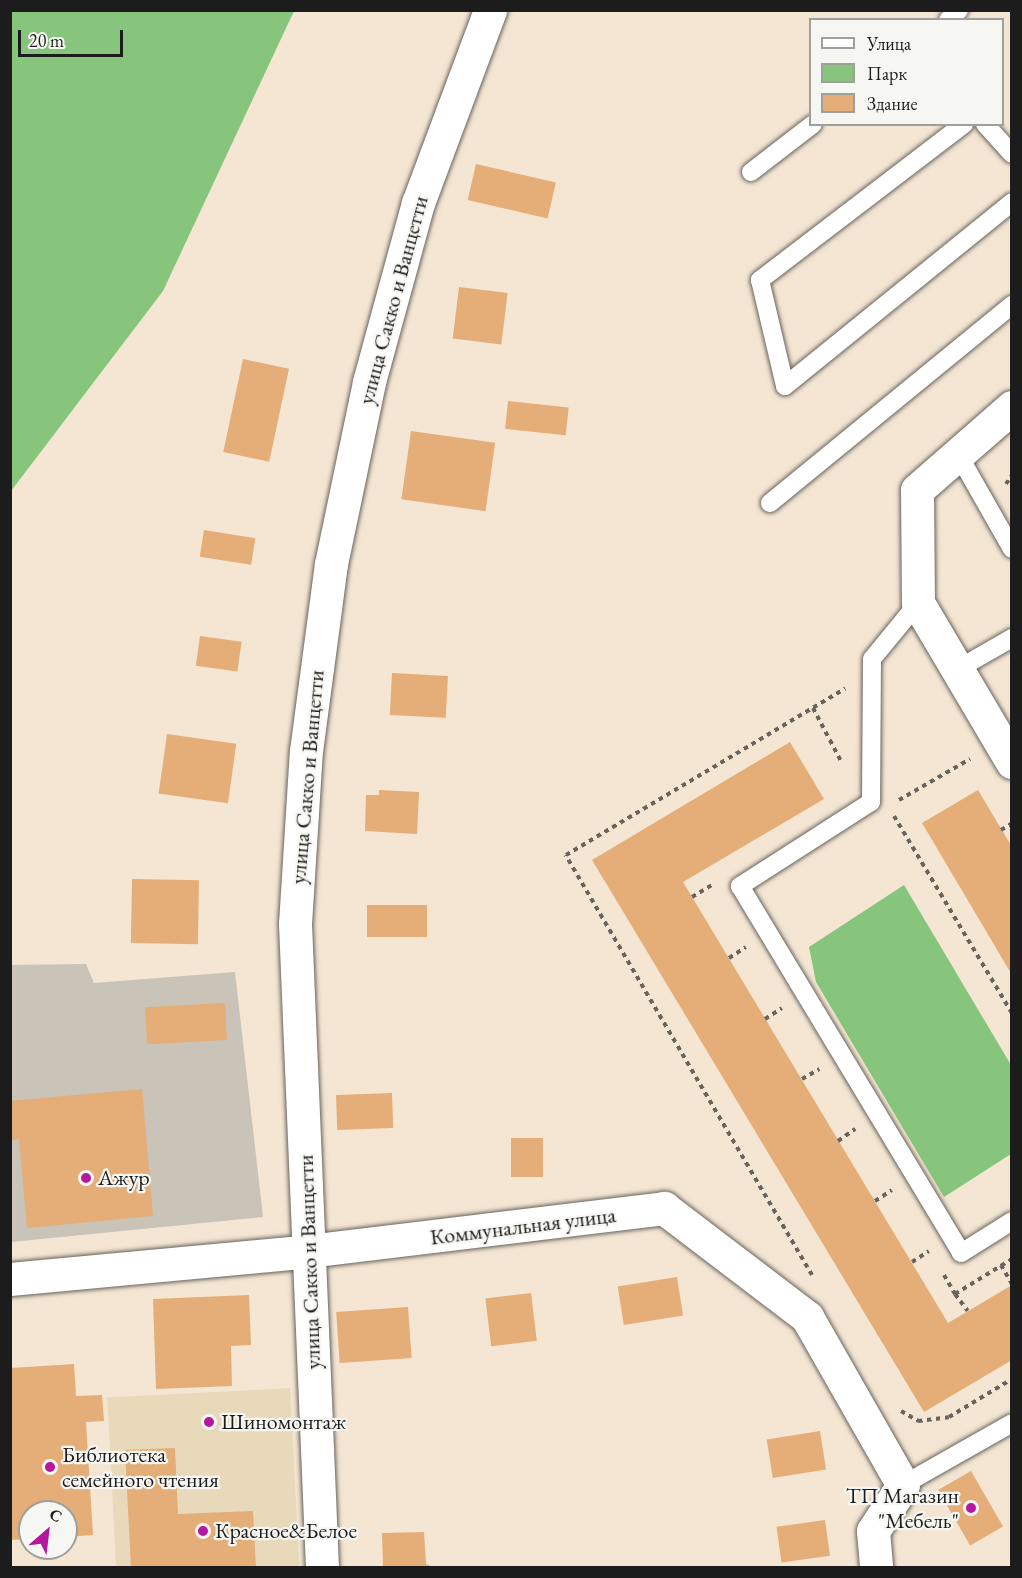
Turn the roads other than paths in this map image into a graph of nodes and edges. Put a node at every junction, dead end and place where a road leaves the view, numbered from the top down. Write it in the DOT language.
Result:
graph roads {
  1 [pos="490,10"];
  2 [pos="810,126"];
  3 [pos="961,126"];
  4 [pos="987,126"];
  5 [pos="1011,154"];
  6 [pos="751,172"];
  7 [pos="1011,202"];
  8 [pos="1011,305"];
  9 [pos="1011,407"];
  10 [pos="958,454"];
  11 [pos="770,503"];
  12 [pos="1011,549"];
  13 [pos="918,603"];
  14 [pos="1011,638"];
  15 [pos="958,669"];
  16 [pos="1011,762"];
  17 [pos="1011,1221"];
  18 [pos="309,1251"];
  19 [pos="10,1279"];
  20 [pos="1011,1423"];
  21 [pos="903,1485"];
  22 [pos="322,1568"];
  23 [pos="876,1568"];
  1 -- 18 [label="street, улица Сакко и Ванцетти"];
  2 -- 6 [label="lane"];
  3 -- 7 [label="lane"];
  4 -- 5 [label="lane"];
  8 -- 11 [label="lane"];
  9 -- 10 [label="street"];
  10 -- 12 [label="lane"];
  10 -- 13 [label="street"];
  13 -- 15 [label="street"];
  13 -- 17 [label="lane"];
  14 -- 15 [label="lane"];
  15 -- 16 [label="street"];
  18 -- 19 [label="street, Коммунальная улица"];
  18 -- 21 [label="street, Коммунальная улица"];
  18 -- 22 [label="street, улица Сакко и Ванцетти"];
  20 -- 21 [label="lane"];
  21 -- 23 [label="street"];
}
